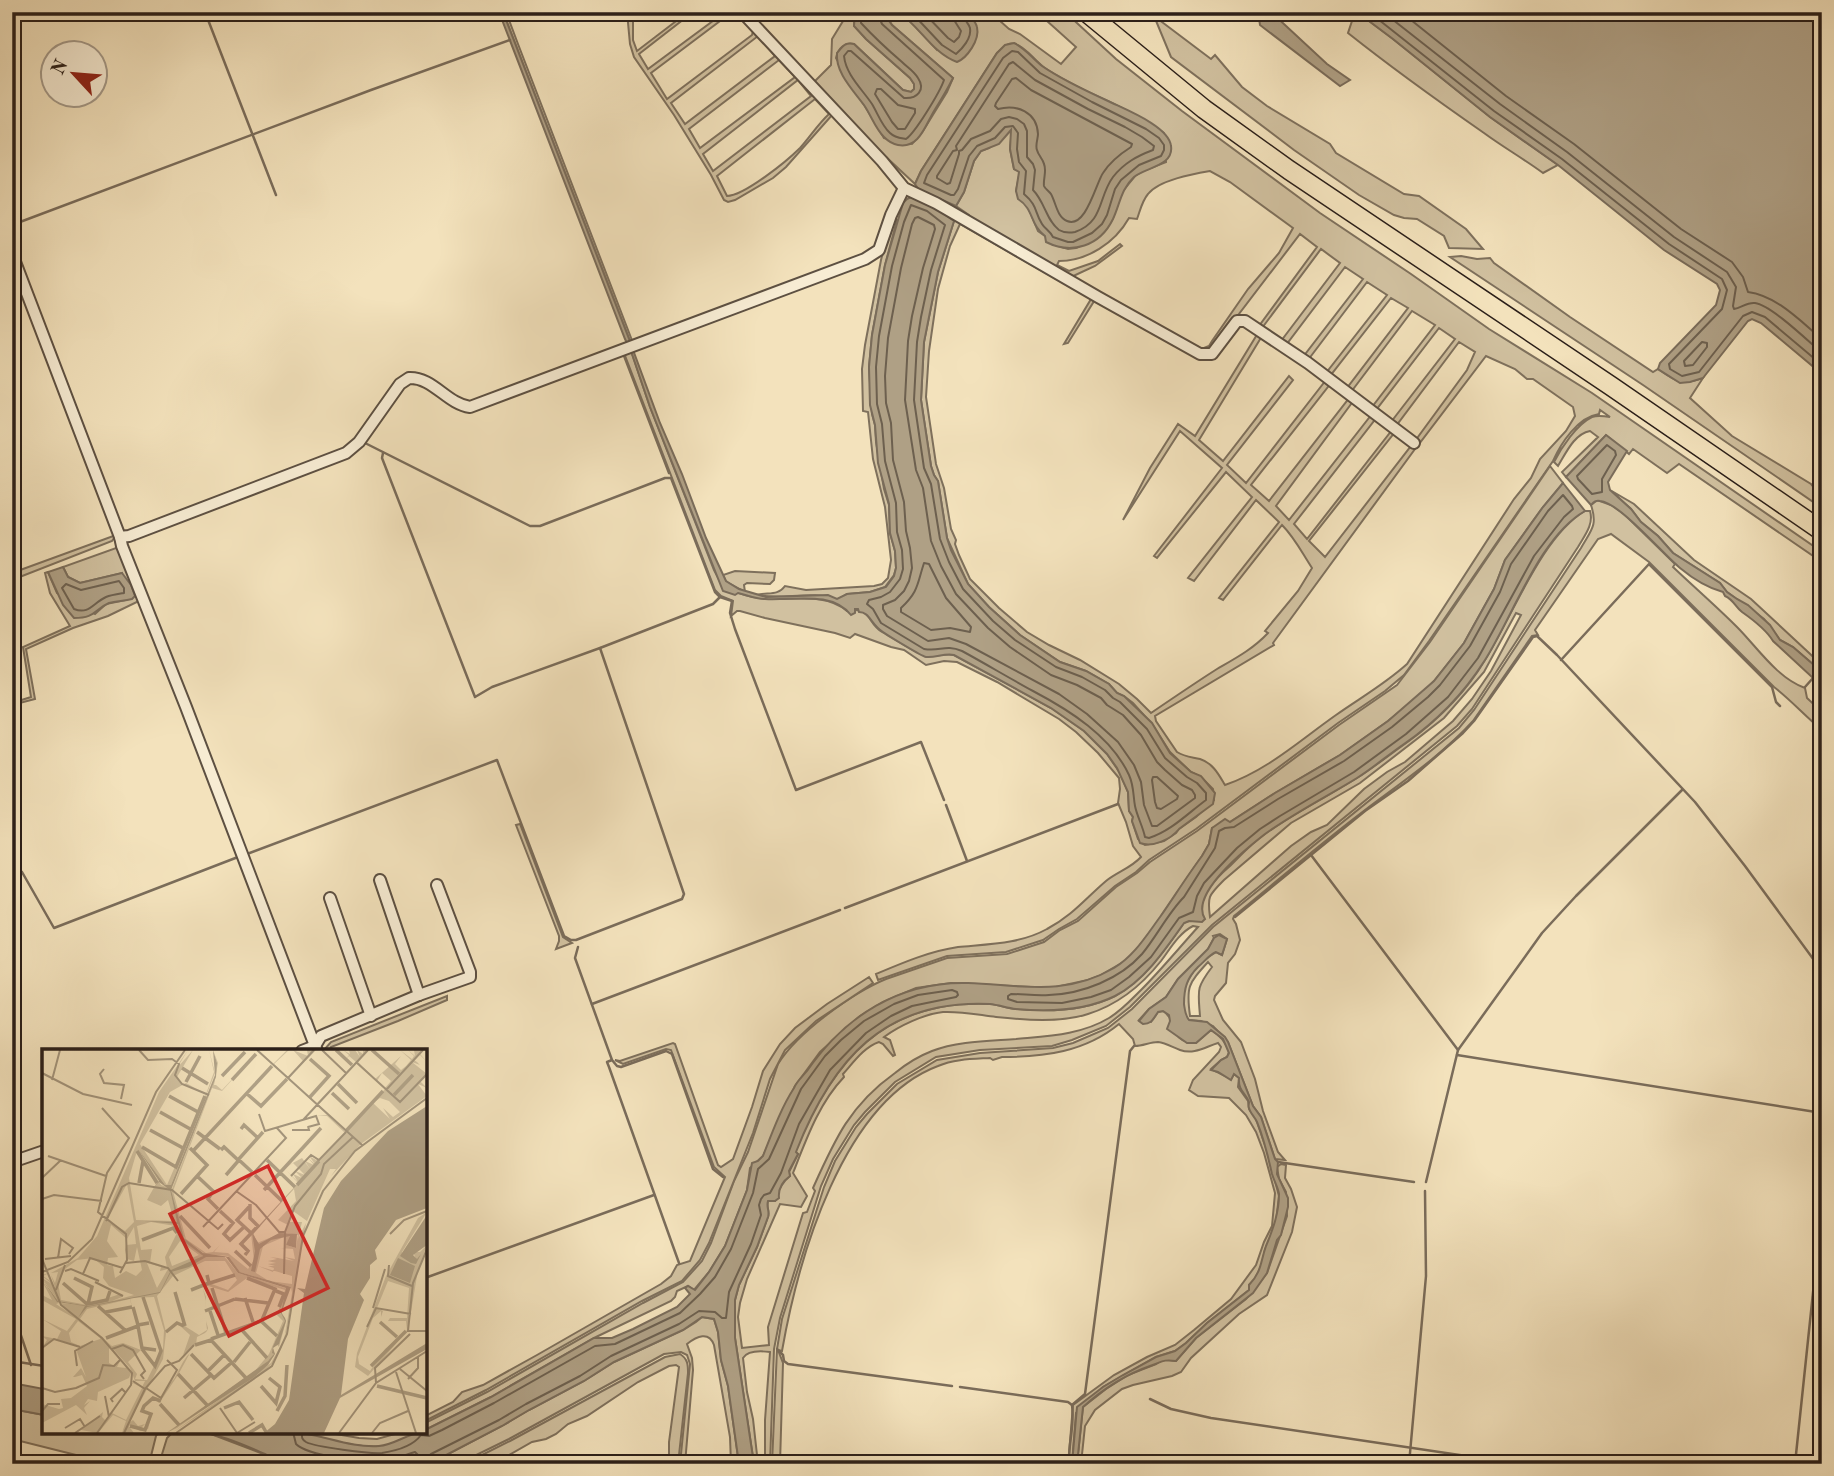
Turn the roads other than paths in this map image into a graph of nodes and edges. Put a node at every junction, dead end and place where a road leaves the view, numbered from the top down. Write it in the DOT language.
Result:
graph roads {
  1 [pos="742,12"];
  2 [pos="1086,12"];
  3 [pos="904,188"];
  4 [pos="12,254"];
  5 [pos="1414,443"];
  6 [pos="1822,531"];
  7 [pos="120,537"];
  8 [pos="380,880"];
  9 [pos="437,885"];
  10 [pos="330,898"];
  11 [pos="419,995"];
  12 [pos="371,1016"];
  13 [pos="316,1048"];
  14 [pos="42,1152"];
  15 [pos="12,1162"];
  1 -- 3 [label="street"];
  2 -- 6 [label="highway"];
  3 -- 5 [label="street"];
  3 -- 7 [label="street"];
  4 -- 7 [label="street"];
  7 -- 13 [label="street"];
  8 -- 11 [label="street"];
  9 -- 11 [label="street"];
  10 -- 12 [label="street"];
  11 -- 12 [label="street"];
  12 -- 13 [label="street"];
  14 -- 15 [label="street"];
}
